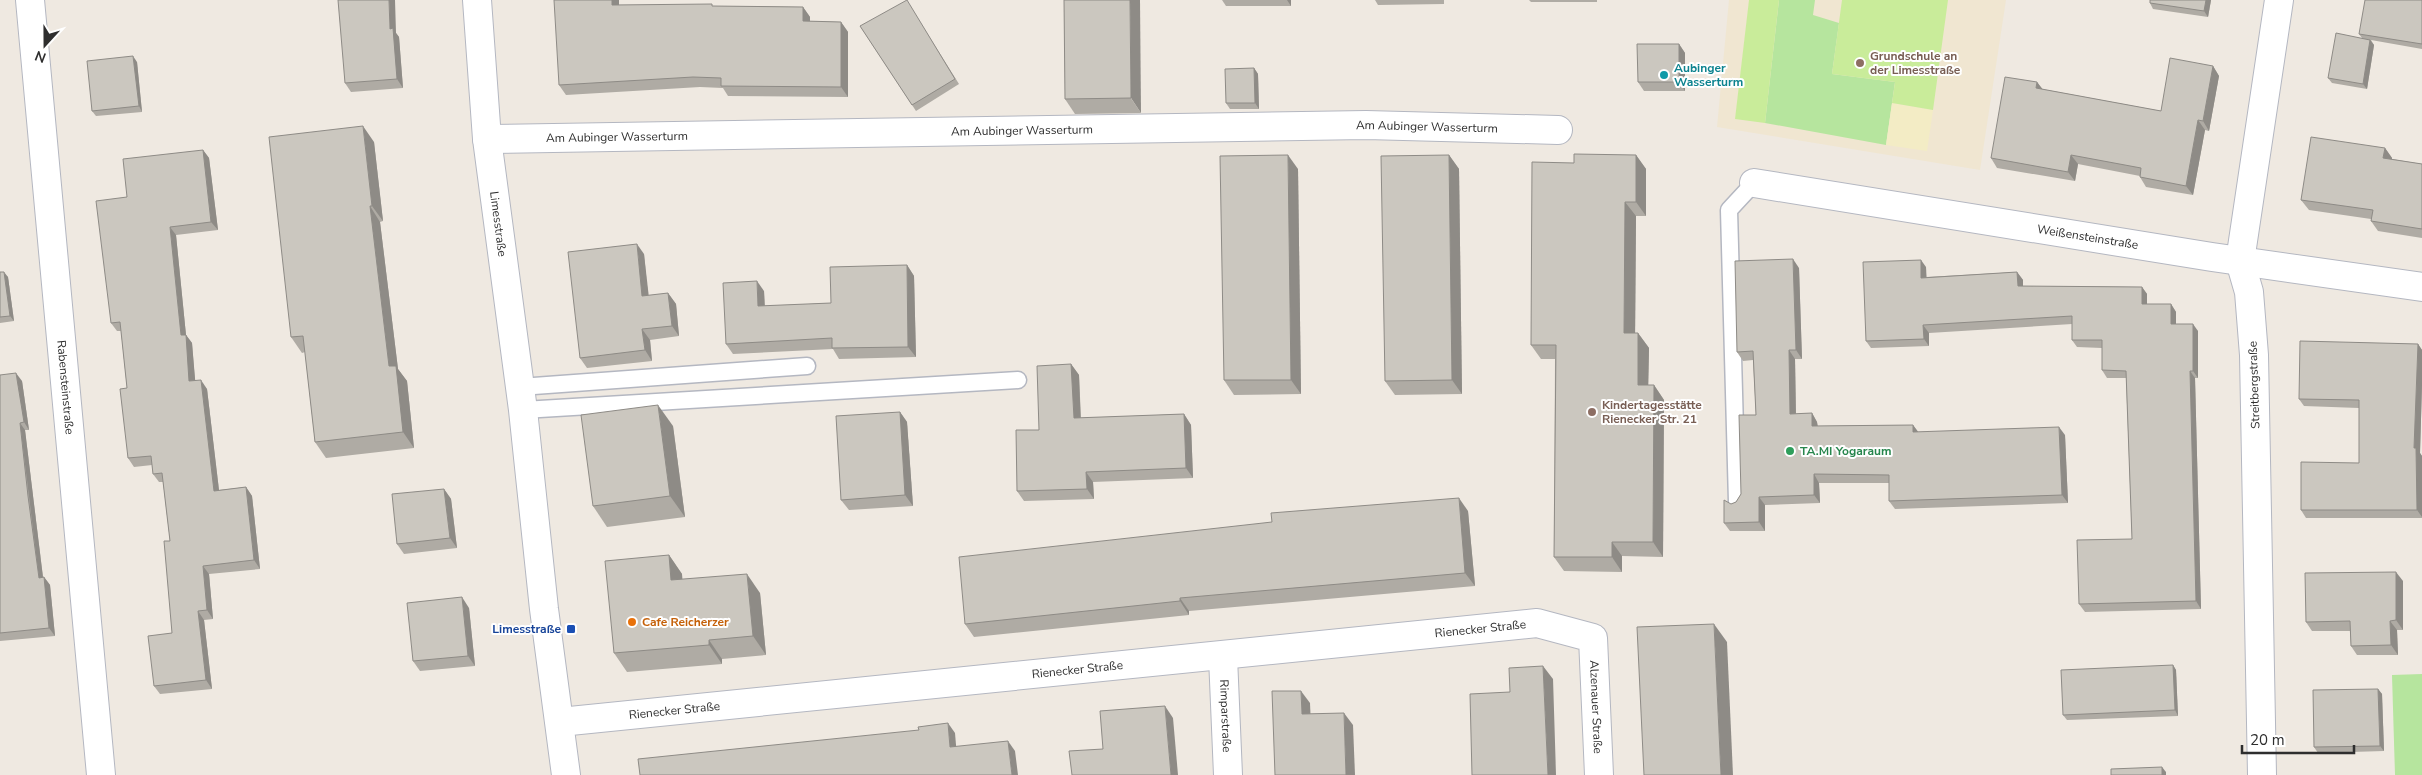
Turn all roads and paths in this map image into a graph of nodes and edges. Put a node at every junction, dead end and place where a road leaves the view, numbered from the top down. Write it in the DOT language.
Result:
graph roads {
  1 [pos="30,0"];
  2 [pos="476,0"];
  3 [pos="2279,0"];
  4 [pos="1558,130"];
  5 [pos="487,139"];
  6 [pos="1754,183"];
  7 [pos="2240,261"];
  8 [pos="2422,287"];
  9 [pos="807,366"];
  10 [pos="1018,380"];
  11 [pos="521,399"];
  12 [pos="1737,502"];
  13 [pos="1593,638"];
  14 [pos="1223,656"];
  15 [pos="560,722"];
  16 [pos="101,775"];
  17 [pos="566,775"];
  18 [pos="1228,775"];
  19 [pos="1599,775"];
  20 [pos="2262,775"];
  1 -- 16 [label="street, Rabensteinstraße"];
  2 -- 5 [label="street, Limesstraße"];
  3 -- 7 [label="street, Streitbergstraße"];
  4 -- 5 [label="street, Am Aubinger Wasserturm"];
  5 -- 11 [label="street, Limesstraße"];
  6 -- 7 [label="street, Weißensteinstraße"];
  6 -- 12 [label="lane"];
  7 -- 8 [label="street, Weißensteinstraße"];
  7 -- 20 [label="street, Streitbergstraße"];
  9 -- 11 [label="lane"];
  10 -- 11 [label="lane"];
  11 -- 15 [label="street, Limesstraße"];
  13 -- 14 [label="street, Rienecker Straße"];
  13 -- 19 [label="street, Alzenauer Straße"];
  14 -- 15 [label="street, Rienecker Straße"];
  14 -- 18 [label="street, Rimparstraße"];
  15 -- 17 [label="street, Limesstraße"];
}
